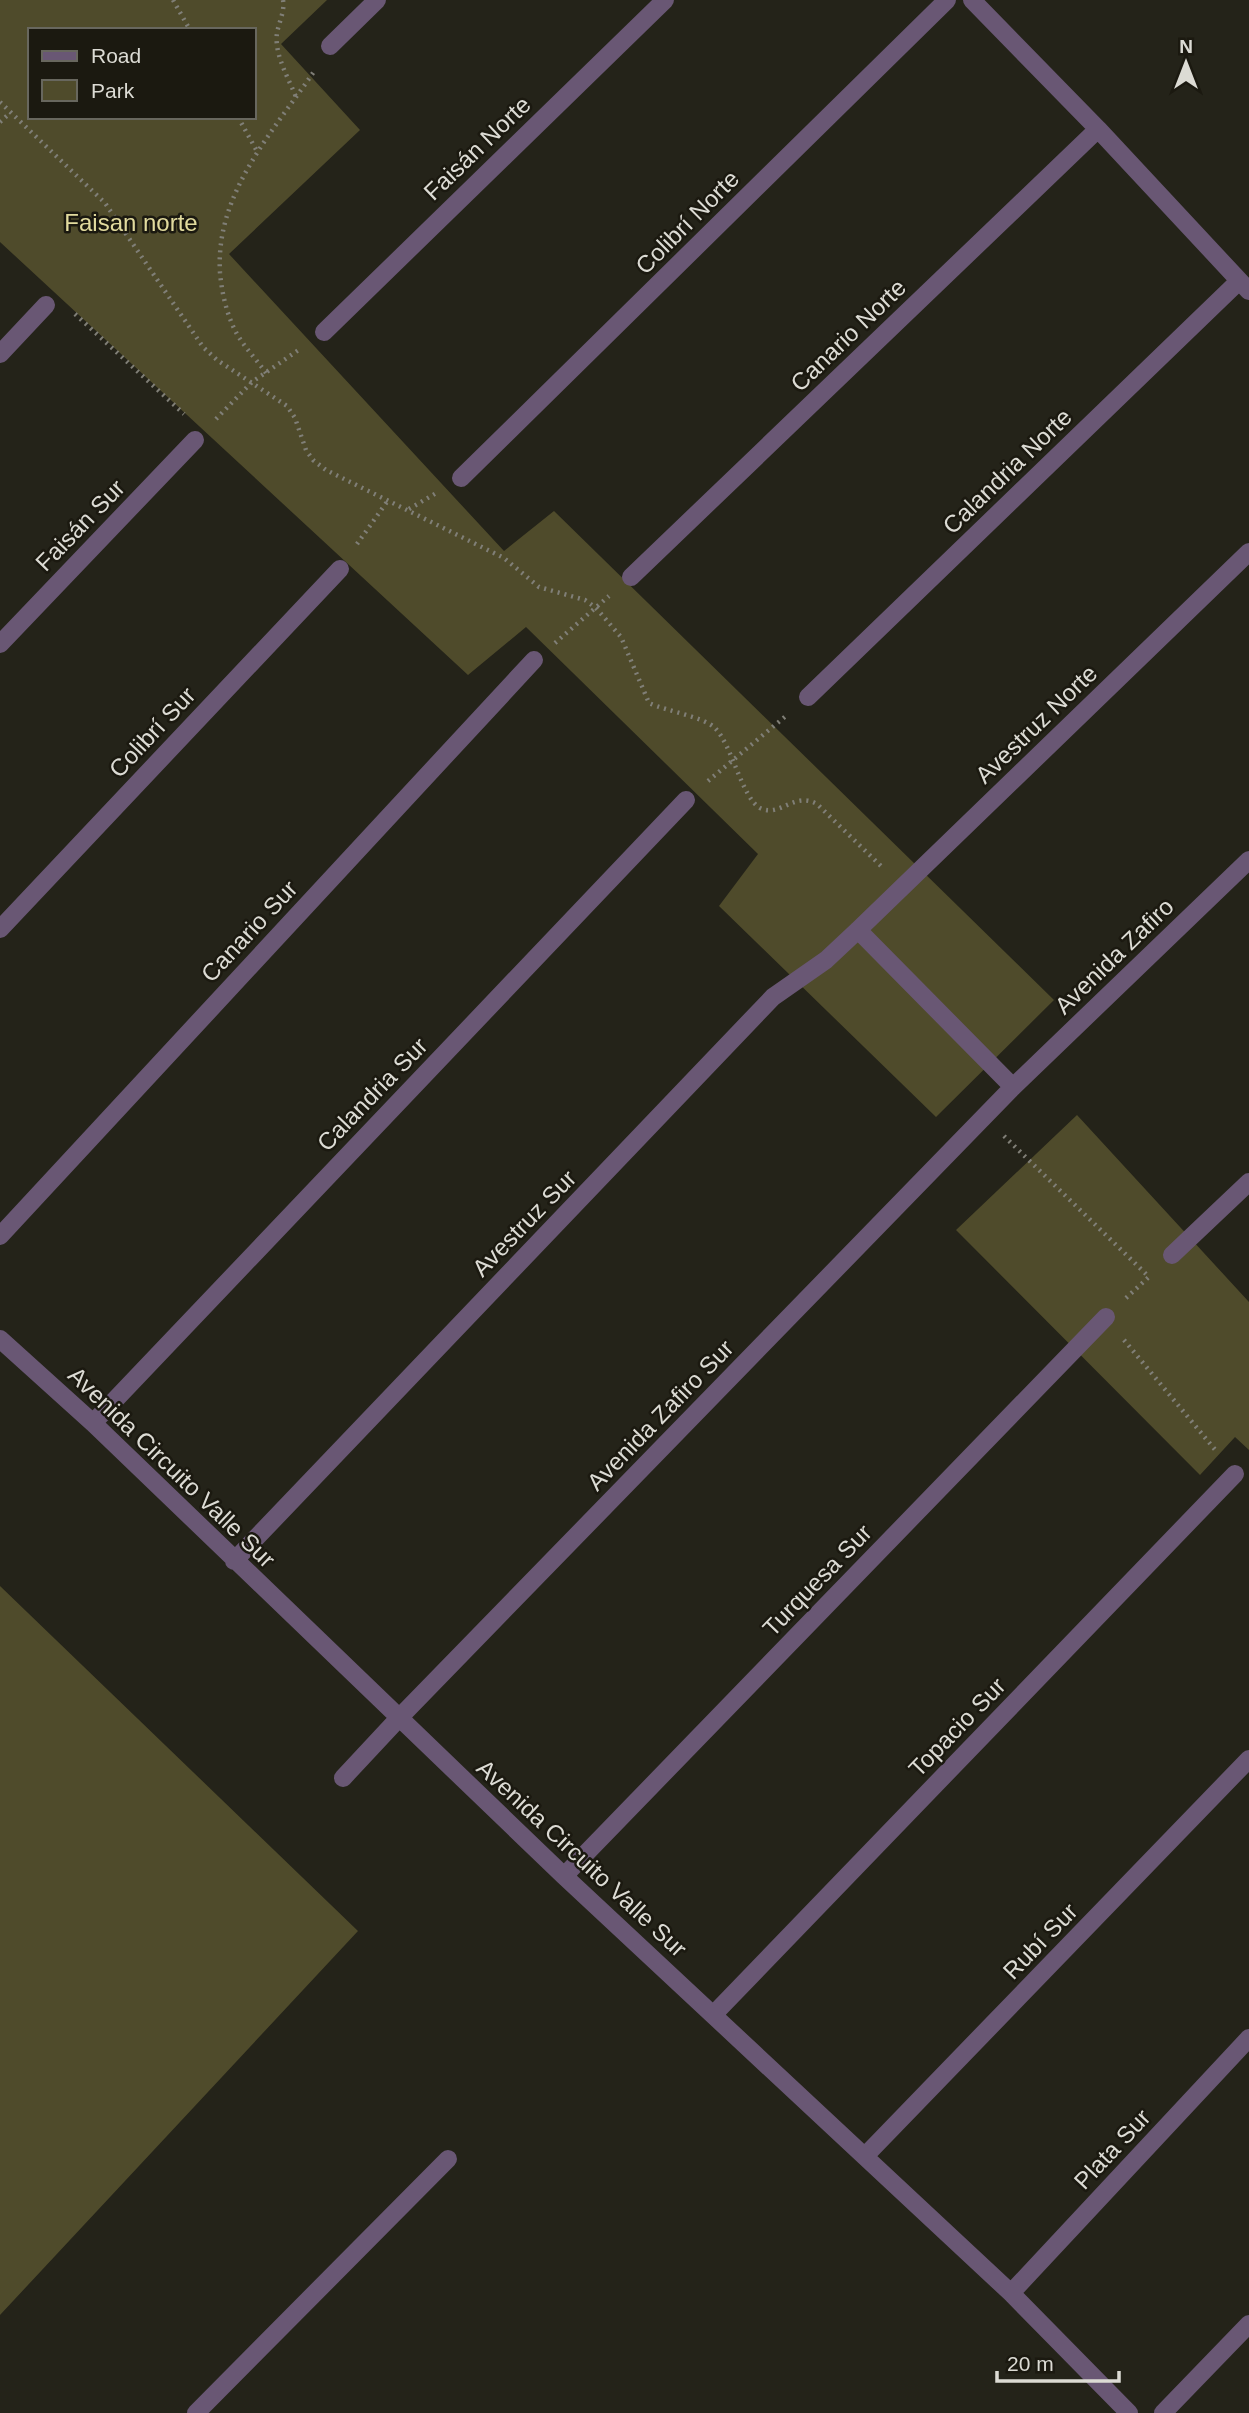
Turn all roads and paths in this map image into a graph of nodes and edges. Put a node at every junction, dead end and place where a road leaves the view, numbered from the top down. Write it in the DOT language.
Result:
graph roads {
  1 [pos="173,0"];
  2 [pos="283,0"];
  3 [pos="377,0"];
  4 [pos="665,0"];
  5 [pos="947,0"];
  6 [pos="972,0"];
  7 [pos="189,28"];
  8 [pos="330,46"];
  9 [pos="296,97"];
  10 [pos="0,102"];
  11 [pos="10,113"];
  12 [pos="239,119"];
  13 [pos="0,122"];
  14 [pos="1098,129"];
  15 [pos="258,153"];
  16 [pos="1244,286"];
  17 [pos="46,305"];
  18 [pos="324,332"];
  19 [pos="0,355"];
  20 [pos="266,373"];
  21 [pos="253,382"];
  22 [pos="199,436"];
  23 [pos="461,478"];
  24 [pos="389,499"];
  25 [pos="1249,552"];
  26 [pos="340,569"];
  27 [pos="631,577"];
  28 [pos="596,608"];
  29 [pos="0,645"];
  30 [pos="534,660"];
  31 [pos="808,697"];
  32 [pos="734,760"];
  33 [pos="686,800"];
  34 [pos="1249,860"];
  35 [pos="902,887"];
  36 [pos="0,929"];
  37 [pos="858,930"];
  38 [pos="1013,1087"];
  39 [pos="984,1117"];
  40 [pos="1249,1182"];
  41 [pos="0,1236"];
  42 [pos="1172,1255"];
  43 [pos="1149,1277"];
  44 [pos="1106,1317"];
  45 [pos="0,1339"];
  46 [pos="93,1423"];
  47 [pos="1235,1474"];
  48 [pos="234,1561"];
  49 [pos="398,1718"];
  50 [pos="1249,1759"];
  51 [pos="343,1778"];
  52 [pos="565,1876"];
  53 [pos="714,2014"];
  54 [pos="1249,2038"];
  55 [pos="865,2156"];
  56 [pos="448,2159"];
  57 [pos="1011,2293"];
  58 [pos="1249,2324"];
  59 [pos="197,2413"];
  60 [pos="1129,2413"];
  61 [pos="1163,2413"];
  1 -- 7 [label="path"];
  2 -- 9 [label="path"];
  3 -- 8 [label="street"];
  4 -- 18 [label="street, Faisán Norte"];
  5 -- 23 [label="street, Colibrí Norte"];
  6 -- 14 [label="street"];
  8 -- 9 [label="path"];
  9 -- 15 [label="path"];
  10 -- 11 [label="path"];
  11 -- 13 [label="path"];
  11 -- 21 [label="path"];
  12 -- 15 [label="path"];
  14 -- 16 [label="street"];
  14 -- 27 [label="street, Canario Norte"];
  15 -- 20 [label="path"];
  16 -- 31 [label="street, Calandria Norte"];
  17 -- 19 [label="street"];
  17 -- 22 [label="path"];
  18 -- 20 [label="path"];
  20 -- 21 [label="path"];
  21 -- 22 [label="path"];
  21 -- 24 [label="path"];
  22 -- 29 [label="street, Faisán Sur"];
  24 -- 26 [label="path"];
  24 -- 28 [label="path"];
  25 -- 35 [label="street, Avestruz Norte"];
  26 -- 36 [label="street, Colibrí Sur"];
  27 -- 28 [label="path"];
  28 -- 30 [label="path"];
  28 -- 32 [label="path"];
  30 -- 41 [label="street, Canario Sur"];
  31 -- 32 [label="path"];
  32 -- 33 [label="path"];
  32 -- 35 [label="path"];
  33 -- 46 [label="street, Calandria Sur"];
  34 -- 38 [label="street, Avenida Zafiro"];
  35 -- 37 [label="street, Avestruz Norte"];
  37 -- 38 [label="street"];
  37 -- 48 [label="street, Avestruz Sur"];
  38 -- 39 [label="street, Avenida Zafiro Sur"];
  39 -- 43 [label="path"];
  39 -- 49 [label="street, Avenida Zafiro Sur"];
  40 -- 42 [label="street"];
  42 -- 43 [label="path"];
  43 -- 44 [label="path"];
  44 -- 47 [label="path"];
  44 -- 52 [label="street, Turquesa Sur"];
  45 -- 46 [label="street, Avenida Circuito Valle Sur"];
  46 -- 48 [label="street, Avenida Circuito Valle Sur"];
  47 -- 53 [label="street, Topacio Sur"];
  48 -- 49 [label="street, Avenida Circuito Valle Sur"];
  49 -- 51 [label="street, Avenida Zafiro Sur"];
  49 -- 52 [label="street, Avenida Circuito Valle Sur"];
  50 -- 55 [label="street, Rubí Sur"];
  52 -- 53 [label="street, Avenida Circuito Valle Sur"];
  53 -- 55 [label="street, Avenida Circuito Valle Sur"];
  54 -- 57 [label="street, Plata Sur"];
  55 -- 57 [label="street, Avenida Circuito Valle Sur"];
  56 -- 59 [label="street"];
  57 -- 60 [label="street, Avenida Circuito Valle Sur"];
  58 -- 61 [label="street"];
}
